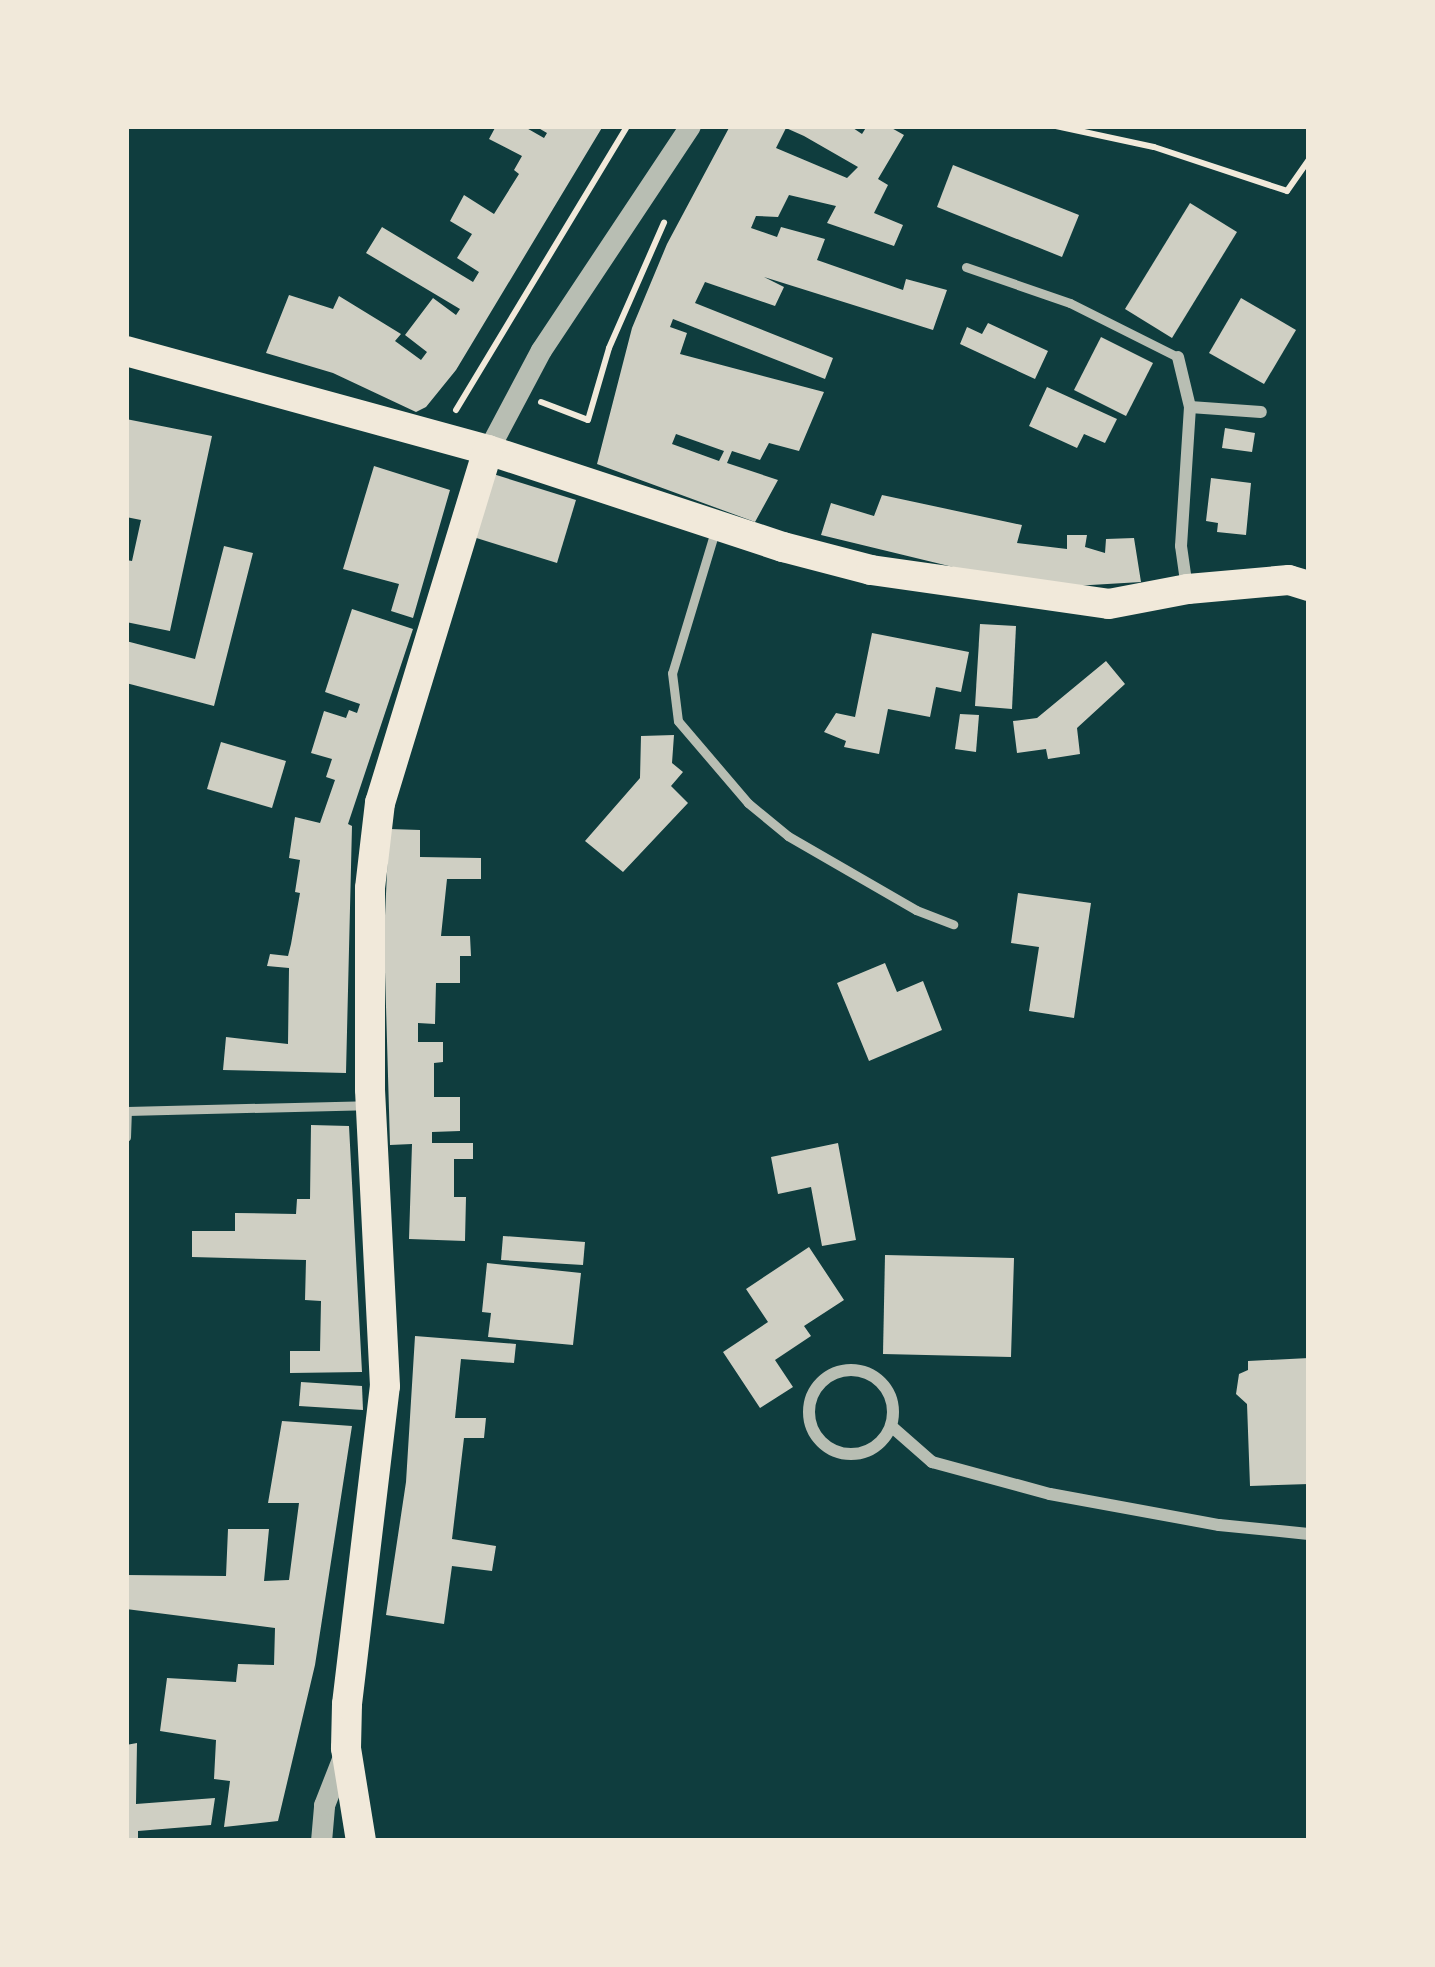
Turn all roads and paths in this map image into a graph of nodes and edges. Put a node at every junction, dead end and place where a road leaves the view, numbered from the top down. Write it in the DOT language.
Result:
graph roads {
  1 [pos="627,126"];
  2 [pos="690,126"];
  3 [pos="1055,126"];
  4 [pos="1309,159"];
  5 [pos="667,217"];
  6 [pos="966,267"];
  7 [pos="126,351"];
  8 [pos="1178,357"];
  9 [pos="476,377"];
  10 [pos="1190,407"];
  11 [pos="1262,412"];
  12 [pos="588,420"];
  13 [pos="488,450"];
  14 [pos="717,526"];
  15 [pos="1309,586"];
  16 [pos="1188,589"];
  17 [pos="953,924"];
  18 [pos="372,1105"];
  19 [pos="126,1137"];
  20 [pos="891,1426"];
  21 [pos="1309,1534"];
  22 [pos="346,1748"];
  23 [pos="321,1841"];
  24 [pos="361,1841"];
  1 -- 9 [label="path"];
  2 -- 13 [label="street"];
  3 -- 4 [label="path"];
  5 -- 12 [label="path"];
  6 -- 8 [label="lane"];
  7 -- 13 [label="main road"];
  8 -- 10 [label="street"];
  10 -- 11 [label="street"];
  10 -- 16 [label="street"];
  13 -- 14 [label="main road"];
  13 -- 18 [label="main road"];
  14 -- 16 [label="main road"];
  14 -- 17 [label="lane"];
  15 -- 16 [label="main road"];
  18 -- 19 [label="lane"];
  18 -- 22 [label="main road"];
  20 -- 20 [label="street"];
  20 -- 21 [label="street"];
  22 -- 23 [label="street"];
  22 -- 24 [label="main road"];
}
